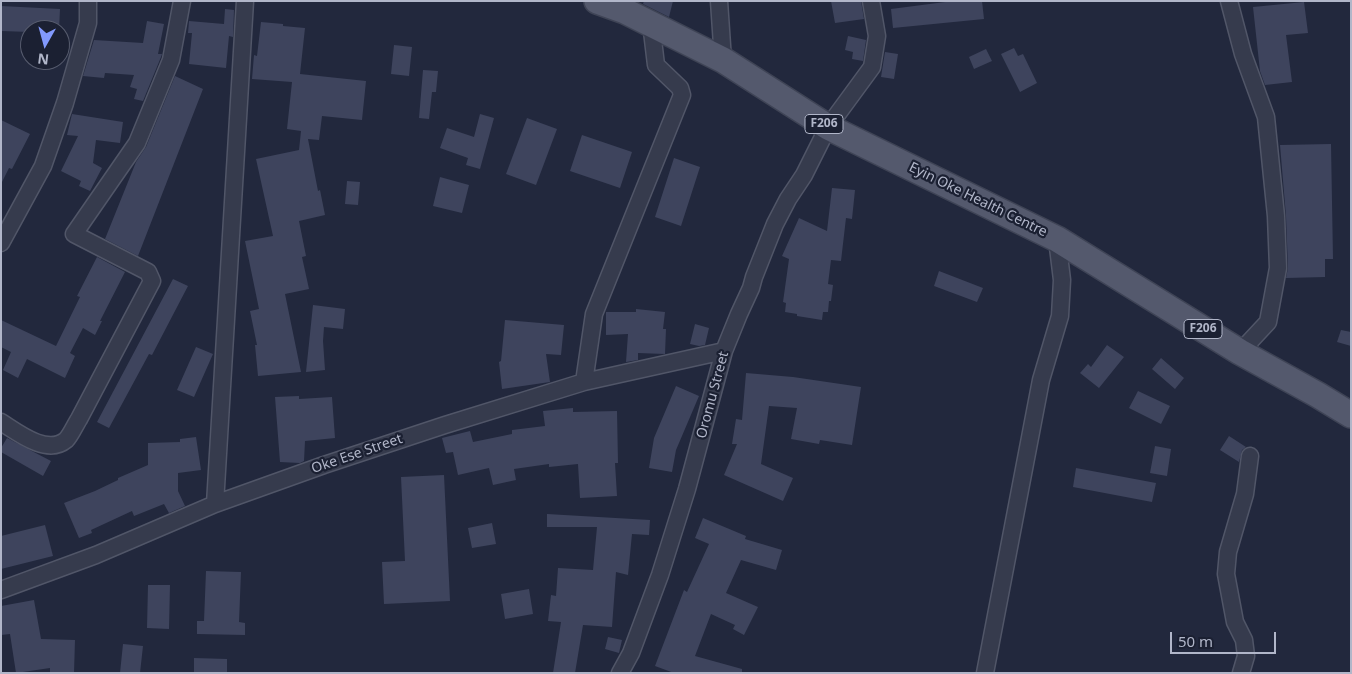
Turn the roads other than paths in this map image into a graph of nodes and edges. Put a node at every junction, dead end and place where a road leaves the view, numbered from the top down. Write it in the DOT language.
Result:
graph roads {
  1 [pos="88,1"];
  2 [pos="182,1"];
  3 [pos="246,1"];
  4 [pos="597,1"];
  5 [pos="719,1"];
  6 [pos="871,1"];
  7 [pos="1230,1"];
  8 [pos="651,23"];
  9 [pos="723,60"];
  10 [pos="828,127"];
  11 [pos="1057,239"];
  12 [pos="1,243"];
  13 [pos="724,350"];
  14 [pos="1240,352"];
  15 [pos="584,382"];
  16 [pos="1351,415"];
  17 [pos="1,422"];
  18 [pos="1250,456"];
  19 [pos="215,504"];
  20 [pos="1,590"];
  21 [pos="620,673"];
  22 [pos="985,673"];
  23 [pos="1241,673"];
  1 -- 12 [label="street"];
  2 -- 17 [label="street"];
  3 -- 19 [label="street"];
  4 -- 8 [label="main road, Eyin Oke Health Centre / F206"];
  5 -- 9 [label="street"];
  6 -- 10 [label="street, Oromu Street"];
  7 -- 14 [label="street"];
  8 -- 9 [label="main road, Eyin Oke Health Centre / F206"];
  8 -- 15 [label="street"];
  9 -- 10 [label="main road, Eyin Oke Health Centre / F206"];
  10 -- 11 [label="main road, Eyin Oke Health Centre / F206"];
  10 -- 13 [label="street, Oromu Street"];
  11 -- 14 [label="main road, Eyin Oke Health Centre / F206"];
  11 -- 22 [label="street"];
  13 -- 15 [label="street, Oke Ese Street"];
  13 -- 21 [label="street, Oromu Street"];
  14 -- 16 [label="main road, Eyin Oke Health Centre / F206"];
  15 -- 19 [label="street, Oke Ese Street"];
  18 -- 23 [label="street"];
  19 -- 20 [label="street, Oke Ese Street"];
}
